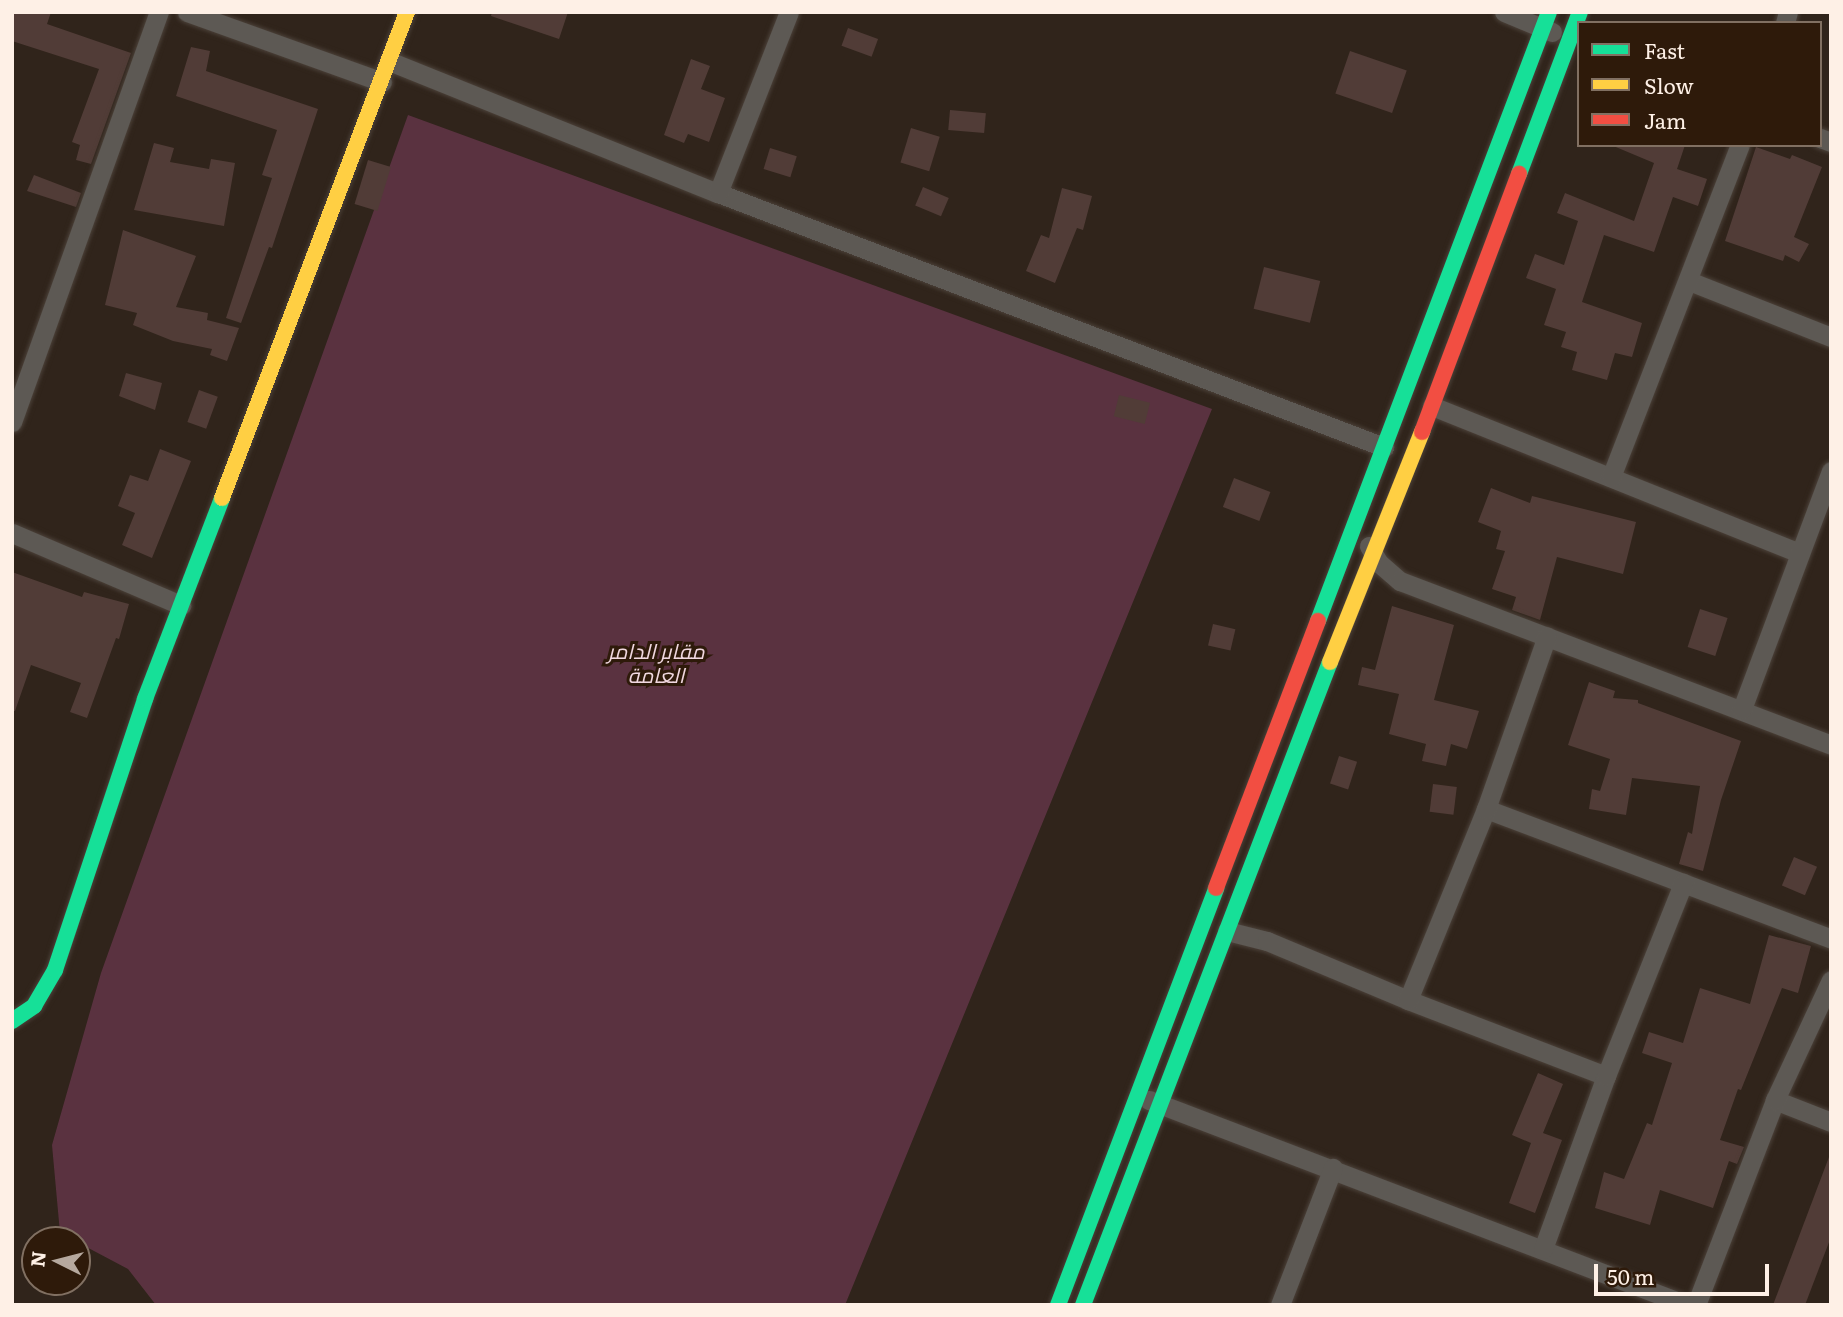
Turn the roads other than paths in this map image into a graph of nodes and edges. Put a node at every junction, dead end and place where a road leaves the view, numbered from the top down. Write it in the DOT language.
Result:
graph roads {
  1 [pos="159,12"];
  2 [pos="187,12"];
  3 [pos="407,12"];
  4 [pos="789,12"];
  5 [pos="1504,12"];
  6 [pos="1546,20"];
  7 [pos="1574,42"];
  8 [pos="389,61"];
  9 [pos="382,82"];
  10 [pos="1739,147"];
  11 [pos="719,193"];
  12 [pos="1689,281"];
  13 [pos="1831,337"];
  14 [pos="1432,406"];
  15 [pos="12,422"];
  16 [pos="1384,447"];
  17 [pos="1831,471"];
  18 [pos="1611,477"];
  19 [pos="1352,532"];
  20 [pos="12,533"];
  21 [pos="1373,550"];
  22 [pos="1800,553"];
  23 [pos="181,605"];
  24 [pos="1547,636"];
  25 [pos="1742,709"];
  26 [pos="1831,745"];
  27 [pos="1486,809"];
  28 [pos="1682,883"];
  29 [pos="1227,931"];
  30 [pos="1831,939"];
  31 [pos="1831,980"];
  32 [pos="1408,1000"];
  33 [pos="12,1021"];
  34 [pos="1606,1076"];
  35 [pos="1139,1096"];
  36 [pos="1775,1100"];
  37 [pos="1160,1104"];
  38 [pos="1831,1122"];
  39 [pos="1333,1168"];
  40 [pos="1543,1249"];
  41 [pos="1058,1305"];
  42 [pos="1083,1305"];
  43 [pos="1280,1305"];
  44 [pos="1687,1305"];
  45 [pos="1696,1305"];
  1 -- 15 [label="street"];
  2 -- 9 [label="street"];
  3 -- 8 [label="main road"];
  4 -- 11 [label="street"];
  5 -- 6 [label="street"];
  6 -- 7 [label="street"];
  6 -- 16 [label="main road"];
  7 -- 14 [label="main road"];
  8 -- 9 [label="main road"];
  8 -- 11 [label="street"];
  9 -- 23 [label="main road"];
  10 -- 12 [label="street"];
  11 -- 16 [label="street"];
  12 -- 13 [label="street"];
  12 -- 18 [label="street"];
  14 -- 18 [label="street"];
  14 -- 21 [label="main road"];
  16 -- 19 [label="main road"];
  17 -- 22 [label="street"];
  18 -- 22 [label="street"];
  19 -- 21 [label="street"];
  19 -- 35 [label="main road"];
  20 -- 23 [label="street"];
  21 -- 24 [label="street"];
  21 -- 29 [label="main road"];
  22 -- 25 [label="street"];
  23 -- 33 [label="main road"];
  24 -- 25 [label="street"];
  24 -- 27 [label="street"];
  25 -- 26 [label="street"];
  27 -- 28 [label="street"];
  27 -- 32 [label="street"];
  28 -- 30 [label="street"];
  28 -- 34 [label="street"];
  29 -- 32 [label="street"];
  29 -- 37 [label="main road"];
  31 -- 36 [label="street"];
  32 -- 34 [label="street"];
  34 -- 40 [label="street"];
  35 -- 37 [label="street"];
  35 -- 41 [label="main road"];
  36 -- 38 [label="street"];
  36 -- 45 [label="street"];
  37 -- 39 [label="street"];
  37 -- 42 [label="main road"];
  39 -- 40 [label="street"];
  39 -- 43 [label="street"];
  40 -- 44 [label="street"];
}
